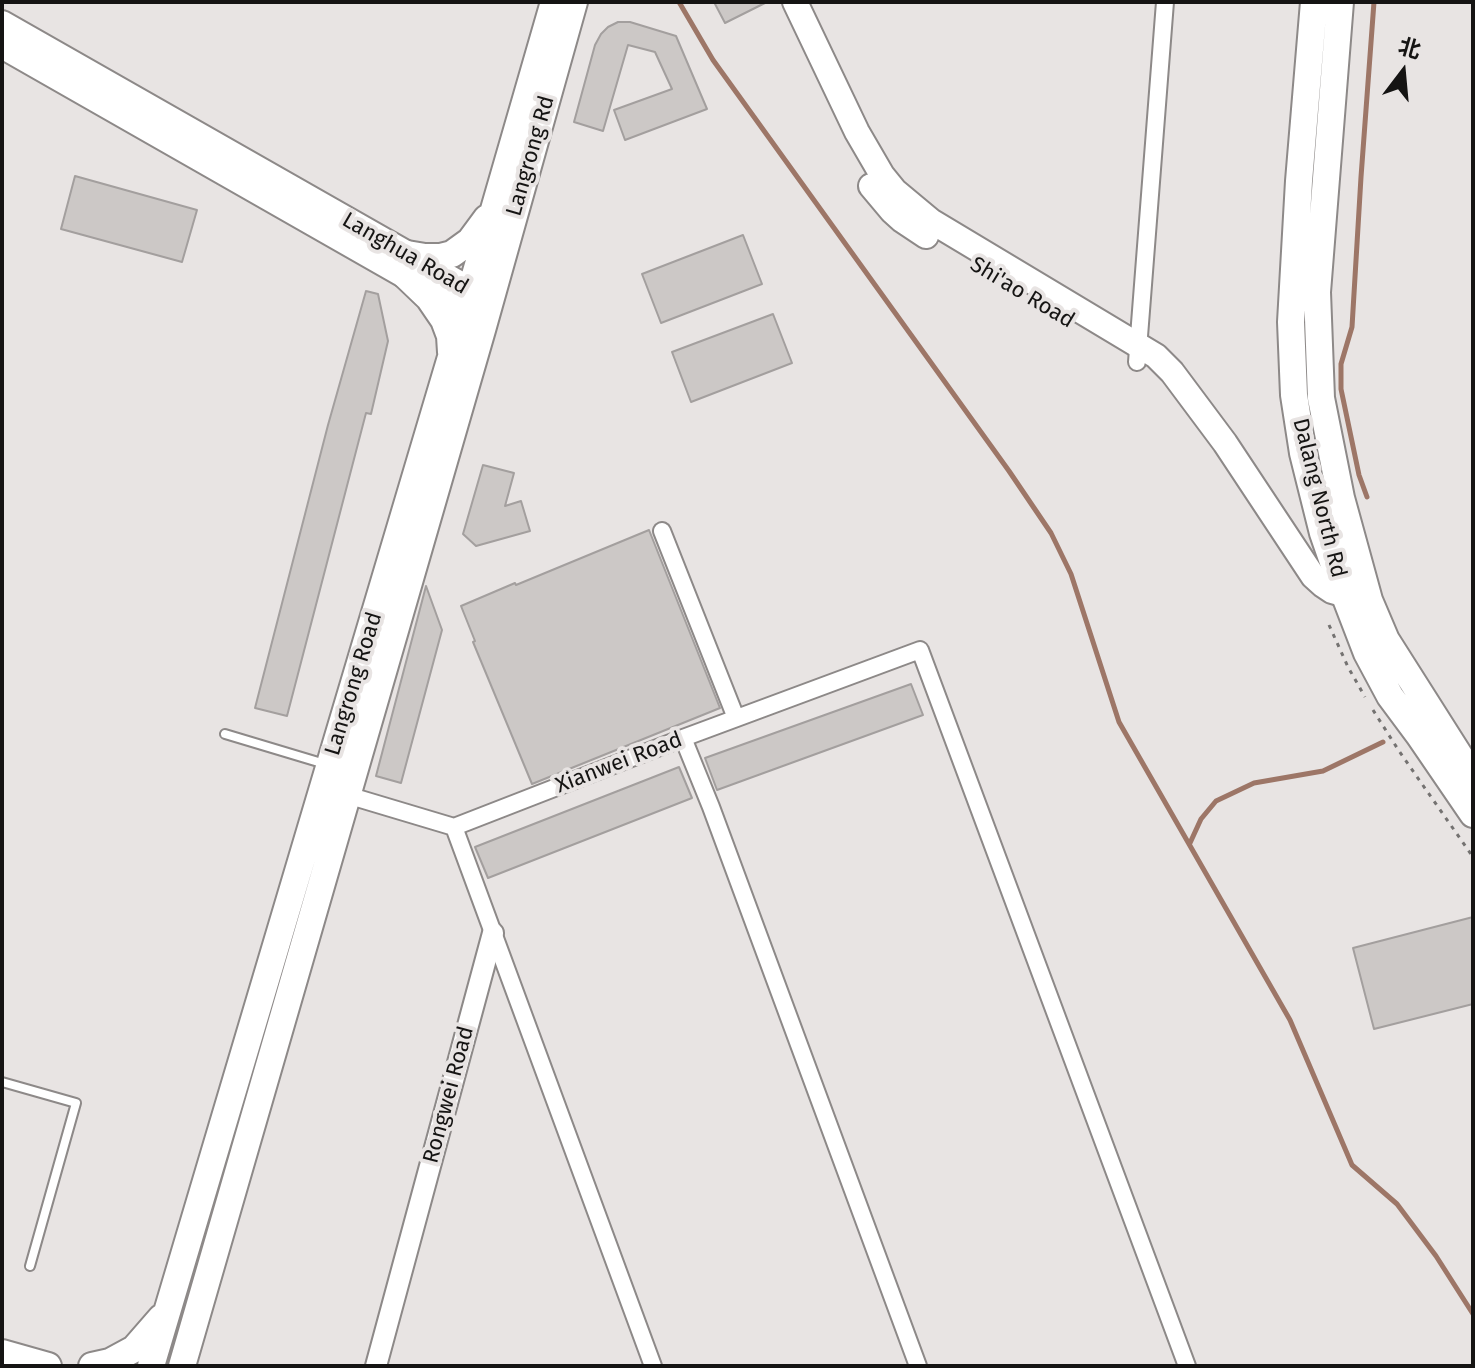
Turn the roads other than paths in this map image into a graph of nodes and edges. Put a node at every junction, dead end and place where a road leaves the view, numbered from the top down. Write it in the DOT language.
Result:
graph roads {
  1 [pos="554,2"];
  2 [pos="574,2"];
  3 [pos="777,2"];
  4 [pos="795,2"];
  5 [pos="1165,2"];
  6 [pos="1314,2"];
  7 [pos="1340,2"];
  8 [pos="2,23"];
  9 [pos="2,46"];
  10 [pos="495,205"];
  11 [pos="406,264"];
  12 [pos="475,303"];
  13 [pos="1137,353"];
  14 [pos="451,359"];
  15 [pos="662,531"];
  16 [pos="1342,588"];
  17 [pos="736,718"];
  18 [pos="225,734"];
  19 [pos="683,738"];
  20 [pos="330,766"];
  21 [pos="1473,777"];
  22 [pos="347,795"];
  23 [pos="1473,814"];
  24 [pos="454,827"];
  25 [pos="493,933"];
  26 [pos="2,1082"];
  27 [pos="30,1266"];
  28 [pos="201,1303"];
  29 [pos="169,1305"];
  30 [pos="2,1353"];
  31 [pos="48,1366"];
  32 [pos="92,1366"];
  33 [pos="151,1366"];
  34 [pos="182,1366"];
  35 [pos="204,1366"];
  36 [pos="376,1366"];
  37 [pos="653,1366"];
  38 [pos="918,1366"];
  39 [pos="1187,1366"];
  1 -- 10 [label="main road, Langrong Road"];
  2 -- 12 [label="main road, Langrong Rd"];
  3 -- 13 [label="main road, Shi'ao Road"];
  4 -- 13 [label="main road, Shi'ao Road"];
  5 -- 13 [label="street"];
  6 -- 16 [label="main road, Dalang North Rd"];
  7 -- 21 [label="main road, Dalang North Rd"];
  8 -- 11 [label="main road, Langhua Road"];
  9 -- 11 [label="main road, Langhua Road"];
  10 -- 11 [label="main road"];
  10 -- 12 [label="main road, Langrong Road"];
  11 -- 12 [label="main road, Langhua Road"];
  11 -- 14 [label="main road"];
  12 -- 14 [label="main road, Langrong Road"];
  12 -- 22 [label="main road, Langrong Road"];
  13 -- 16 [label="main road, Shi'ao Road"];
  14 -- 20 [label="main road, Langrong Road"];
  15 -- 17 [label="street"];
  16 -- 23 [label="main road, Dalang North Rd"];
  17 -- 19 [label="street, Xianwei Road"];
  17 -- 39 [label="street, Xianwei Road"];
  18 -- 20 [label="lane"];
  19 -- 24 [label="street, Xianwei Road"];
  19 -- 38 [label="street"];
  20 -- 22 [label="street"];
  20 -- 29 [label="main road, Langrong Road"];
  22 -- 24 [label="street"];
  22 -- 28 [label="main road, Langrong Road"];
  24 -- 25 [label="street"];
  25 -- 36 [label="street, Rongwei Road"];
  25 -- 37 [label="street"];
  26 -- 27 [label="lane"];
  28 -- 34 [label="main road, Langrong Road"];
  28 -- 35 [label="main road"];
  29 -- 32 [label="main road"];
  29 -- 33 [label="main road, Langrong Road"];
  30 -- 31 [label="main road"];
}
